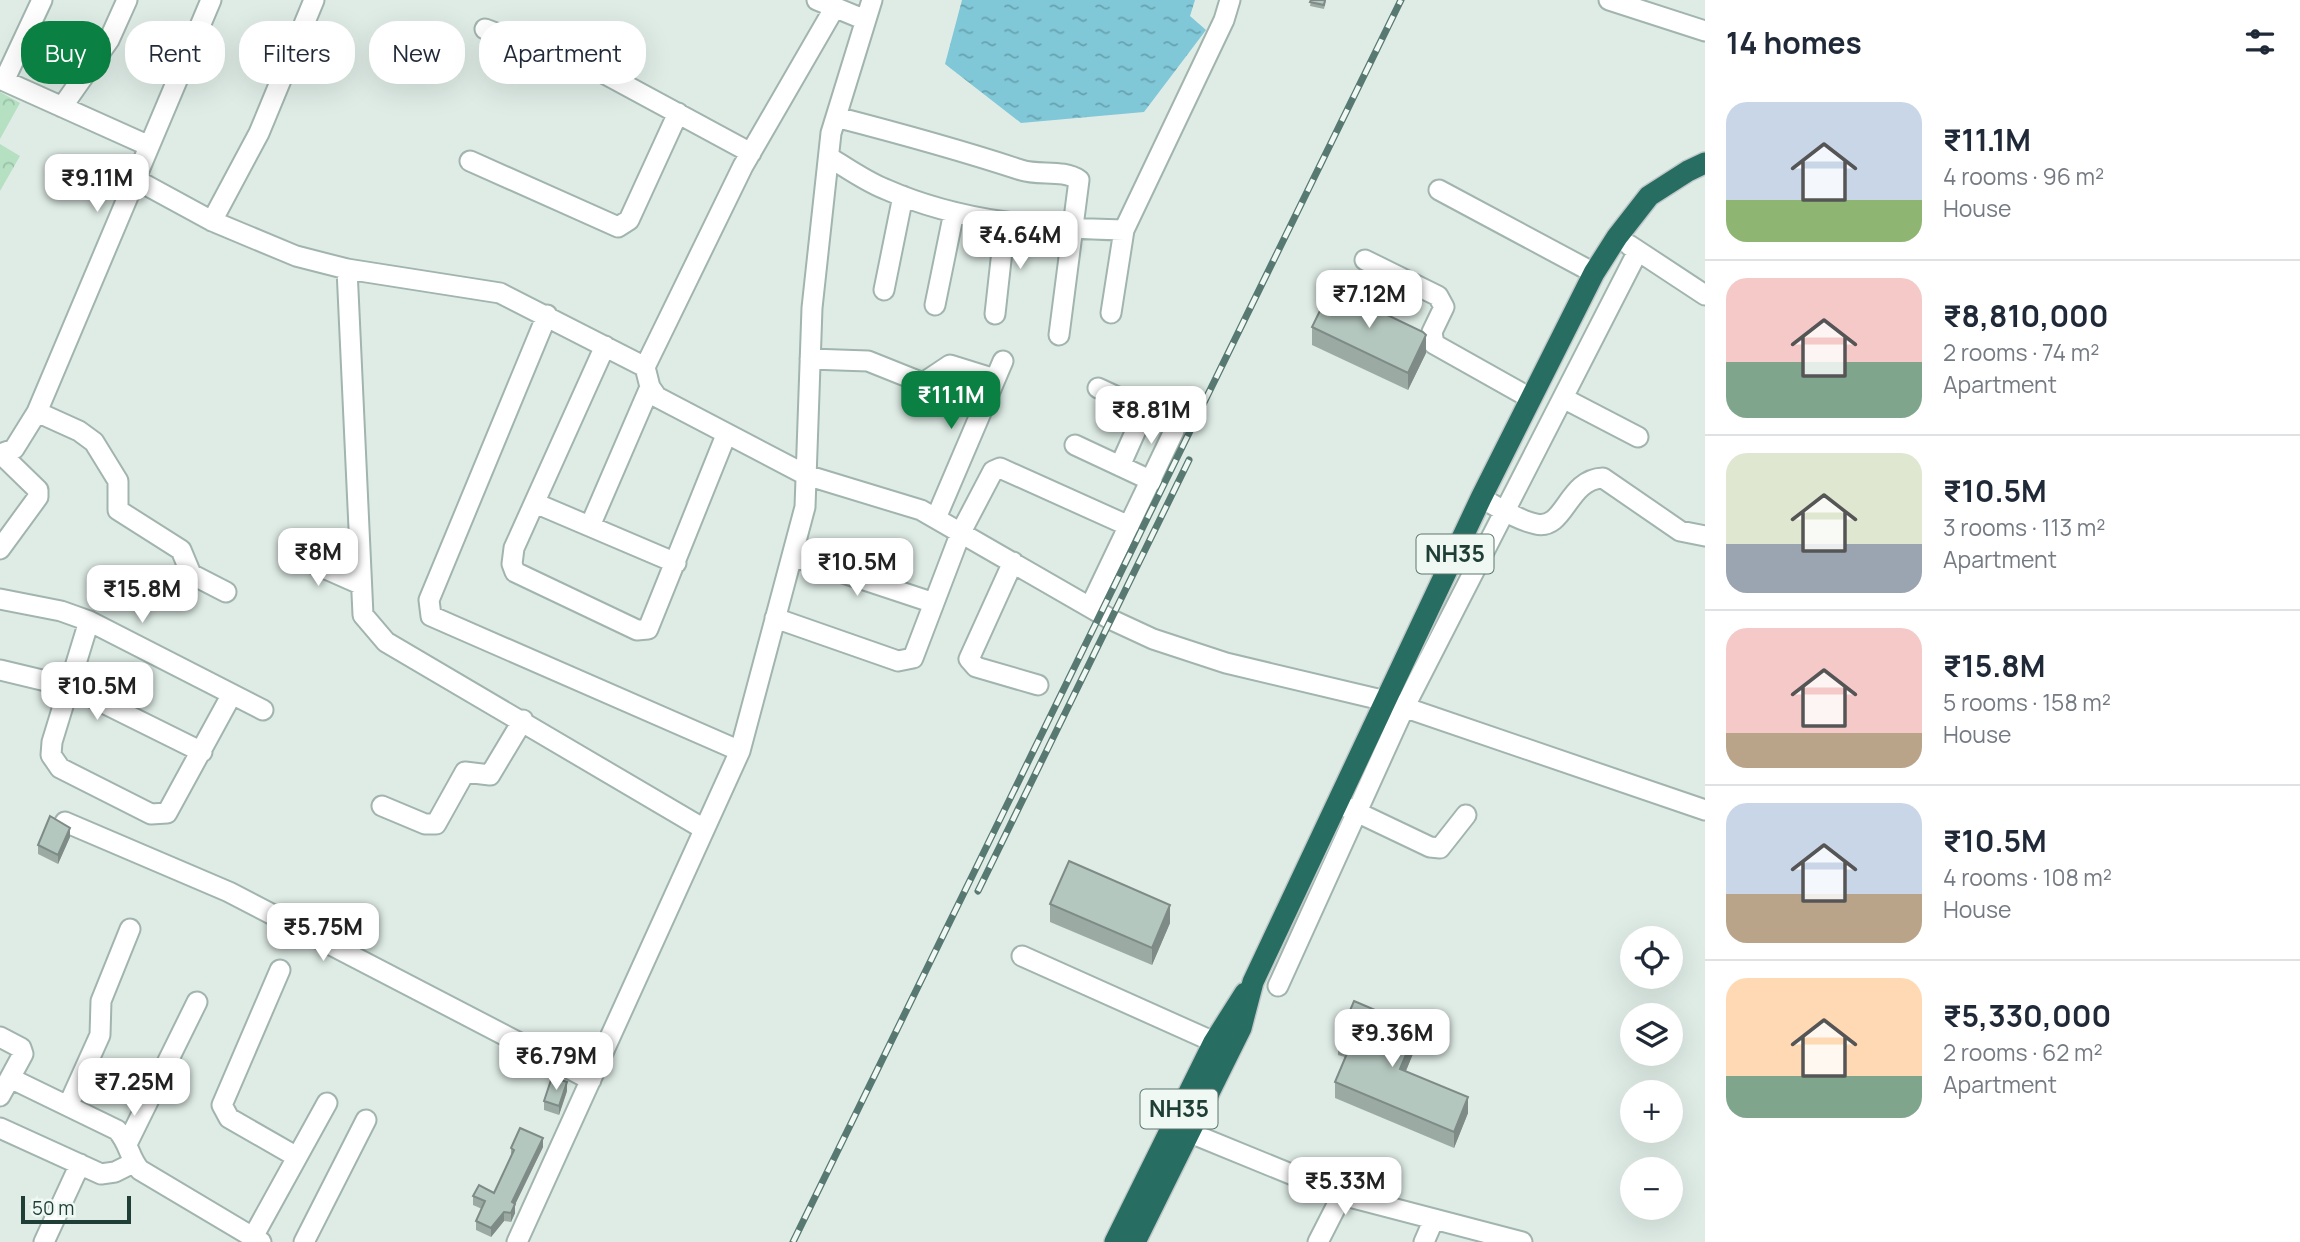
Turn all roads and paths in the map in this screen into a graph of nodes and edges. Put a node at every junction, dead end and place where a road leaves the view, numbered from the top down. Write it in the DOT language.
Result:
graph roads {
  1 [pos="42,0"];
  2 [pos="127,0"];
  3 [pos="211,0"];
  4 [pos="314,0"];
  5 [pos="872,0"];
  6 [pos="1230,0"];
  7 [pos="1612,0"];
  8 [pos="826,4"];
  9 [pos="1653,7"];
  10 [pos="863,19"];
  11 [pos="1705,31"];
  12 [pos="2,80"];
  13 [pos="623,84"];
  14 [pos="62,107"];
  15 [pos="678,113"];
  16 [pos="836,117"];
  17 [pos="147,145"];
  18 [pos="751,153"];
  19 [pos="828,157"];
  20 [pos="470,160"];
  21 [pos="1705,163"];
  22 [pos="133,178"];
  23 [pos="1439,190"];
  24 [pos="902,197"];
  25 [pos="954,212"];
  26 [pos="212,221"];
  27 [pos="1005,224"];
  28 [pos="1074,229"];
  29 [pos="1124,230"];
  30 [pos="1617,237"];
  31 [pos="1638,251"];
  32 [pos="1365,260"];
  33 [pos="347,269"];
  34 [pos="1594,273"];
  35 [pos="884,290"];
  36 [pos="1705,295"];
  37 [pos="935,304"];
  38 [pos="1111,313"];
  39 [pos="995,314"];
  40 [pos="547,315"];
  41 [pos="1059,335"];
  42 [pos="605,346"];
  43 [pos="810,359"];
  44 [pos="1003,361"];
  45 [pos="648,377"];
  46 [pos="995,379"];
  47 [pos="1098,388"];
  48 [pos="1530,397"];
  49 [pos="1563,398"];
  50 [pos="1145,410"];
  51 [pos="37,412"];
  52 [pos="726,435"];
  53 [pos="1638,438"];
  54 [pos="1075,445"];
  55 [pos="1,455"];
  56 [pos="1120,466"];
  57 [pos="806,475"];
  58 [pos="1152,481"];
  59 [pos="1481,498"];
  60 [pos="535,503"];
  61 [pos="1505,510"];
  62 [pos="936,518"];
  63 [pos="590,526"];
  64 [pos="1129,526"];
  65 [pos="961,532"];
  66 [pos="1705,536"];
  67 [pos="0,549"];
  68 [pos="292,554"];
  69 [pos="792,556"];
  70 [pos="1013,562"];
  71 [pos="676,563"];
  72 [pos="360,584"];
  73 [pos="226,592"];
  74 [pos="0,599"];
  75 [pos="934,603"];
  76 [pos="1090,607"];
  77 [pos="775,618"];
  78 [pos="89,621"];
  79 [pos="0,670"];
  80 [pos="1038,685"];
  81 [pos="71,687"];
  82 [pos="232,694"];
  83 [pos="1395,704"];
  84 [pos="263,710"];
  85 [pos="523,720"];
  86 [pos="740,751"];
  87 [pos="202,752"];
  88 [pos="382,806"];
  89 [pos="1348,808"];
  90 [pos="1705,810"];
  91 [pos="1466,815"];
  92 [pos="65,822"];
  93 [pos="704,829"];
  94 [pos="130,929"];
  95 [pos="1022,956"];
  96 [pos="280,970"];
  97 [pos="1253,982"];
  98 [pos="1279,986"];
  99 [pos="197,1002"];
  100 [pos="0,1037"];
  101 [pos="1214,1042"];
  102 [pos="10,1078"];
  103 [pos="591,1080"];
  104 [pos="0,1096"];
  105 [pos="327,1103"];
  106 [pos="68,1106"];
  107 [pos="366,1120"];
  108 [pos="0,1128"];
  109 [pos="1188,1132"];
  110 [pos="127,1144"];
  111 [pos="296,1157"];
  112 [pos="133,1163"];
  113 [pos="80,1164"];
  114 [pos="1342,1195"];
  115 [pos="1434,1219"];
  116 [pos="257,1240"];
  117 [pos="44,1242"];
  118 [pos="304,1242"];
  119 [pos="517,1242"];
  120 [pos="1115,1242"];
  121 [pos="1135,1242"];
  122 [pos="1318,1242"];
  123 [pos="1424,1242"];
  124 [pos="1522,1242"];
  1 -- 12 [label="street"];
  2 -- 14 [label="street"];
  3 -- 17 [label="street"];
  4 -- 26 [label="street"];
  5 -- 10 [label="street"];
  6 -- 29 [label="street"];
  7 -- 9 [label="street"];
  8 -- 10 [label="street"];
  8 -- 18 [label="street"];
  9 -- 11 [label="street"];
  10 -- 16 [label="street"];
  12 -- 14 [label="street"];
  13 -- 15 [label="street"];
  14 -- 17 [label="street"];
  15 -- 18 [label="street"];
  15 -- 20 [label="street"];
  16 -- 19 [label="street"];
  16 -- 28 [label="street"];
  17 -- 22 [label="street"];
  18 -- 45 [label="street"];
  19 -- 24 [label="street"];
  19 -- 43 [label="street"];
  21 -- 30 [label="highway, NH35"];
  22 -- 26 [label="street"];
  22 -- 51 [label="street"];
  23 -- 34 [label="street"];
  24 -- 25 [label="street"];
  24 -- 35 [label="street"];
  25 -- 27 [label="street"];
  25 -- 37 [label="street"];
  26 -- 33 [label="street"];
  27 -- 28 [label="street"];
  27 -- 39 [label="street"];
  28 -- 29 [label="street"];
  28 -- 41 [label="street"];
  29 -- 38 [label="street"];
  30 -- 31 [label="street"];
  30 -- 34 [label="highway, NH35"];
  31 -- 36 [label="street"];
  31 -- 49 [label="street"];
  32 -- 48 [label="street"];
  33 -- 40 [label="street"];
  33 -- 72 [label="street"];
  34 -- 48 [label="highway, NH35"];
  40 -- 42 [label="street"];
  40 -- 86 [label="street"];
  42 -- 45 [label="street"];
  42 -- 60 [label="street"];
  43 -- 46 [label="street"];
  43 -- 57 [label="street"];
  44 -- 46 [label="street"];
  45 -- 52 [label="street"];
  45 -- 63 [label="street"];
  46 -- 62 [label="street"];
  47 -- 50 [label="street"];
  48 -- 59 [label="highway, NH35"];
  49 -- 53 [label="street"];
  49 -- 61 [label="street"];
  50 -- 56 [label="street"];
  50 -- 58 [label="street"];
  51 -- 55 [label="street"];
  51 -- 73 [label="street"];
  52 -- 57 [label="street"];
  52 -- 71 [label="street"];
  54 -- 56 [label="street"];
  55 -- 67 [label="street"];
  56 -- 58 [label="street"];
  57 -- 62 [label="street"];
  57 -- 69 [label="street"];
  58 -- 64 [label="street"];
  59 -- 61 [label="street"];
  59 -- 83 [label="highway, NH35"];
  60 -- 63 [label="street"];
  60 -- 71 [label="street"];
  61 -- 66 [label="street"];
  61 -- 83 [label="street"];
  62 -- 65 [label="street"];
  63 -- 71 [label="street"];
  64 -- 65 [label="street"];
  64 -- 76 [label="street"];
  65 -- 70 [label="street"];
  65 -- 75 [label="street"];
  68 -- 72 [label="street"];
  69 -- 75 [label="street"];
  69 -- 77 [label="street"];
  70 -- 76 [label="street"];
  70 -- 80 [label="street"];
  72 -- 85 [label="street"];
  74 -- 78 [label="street"];
  75 -- 77 [label="street"];
  76 -- 83 [label="street"];
  77 -- 86 [label="street"];
  78 -- 81 [label="street"];
  78 -- 82 [label="street"];
  79 -- 81 [label="street"];
  81 -- 87 [label="street"];
  81 -- 87 [label="street"];
  82 -- 84 [label="street"];
  82 -- 87 [label="street"];
  83 -- 89 [label="highway, NH35"];
  83 -- 90 [label="street"];
  85 -- 88 [label="street"];
  85 -- 93 [label="street"];
  86 -- 93 [label="street"];
  89 -- 91 [label="street"];
  89 -- 97 [label="highway, NH35"];
  89 -- 98 [label="street"];
  92 -- 103 [label="street"];
  93 -- 103 [label="street"];
  94 -- 106 [label="street"];
  95 -- 101 [label="street"];
  96 -- 111 [label="street"];
  97 -- 101 [label="highway, NH35"];
  97 -- 109 [label="highway, NH35"];
  99 -- 110 [label="street"];
  100 -- 102 [label="street"];
  101 -- 120 [label="highway, NH35"];
  102 -- 104 [label="street"];
  102 -- 106 [label="street"];
  103 -- 119 [label="street"];
  105 -- 111 [label="street"];
  106 -- 110 [label="street"];
  107 -- 118 [label="street"];
  108 -- 113 [label="street"];
  109 -- 114 [label="street"];
  109 -- 121 [label="highway, NH35"];
  110 -- 112 [label="street"];
  111 -- 116 [label="street"];
  112 -- 113 [label="street"];
  112 -- 116 [label="street"];
  113 -- 117 [label="street"];
  114 -- 115 [label="street"];
  114 -- 122 [label="street"];
  115 -- 123 [label="street"];
  115 -- 124 [label="street"];
}
